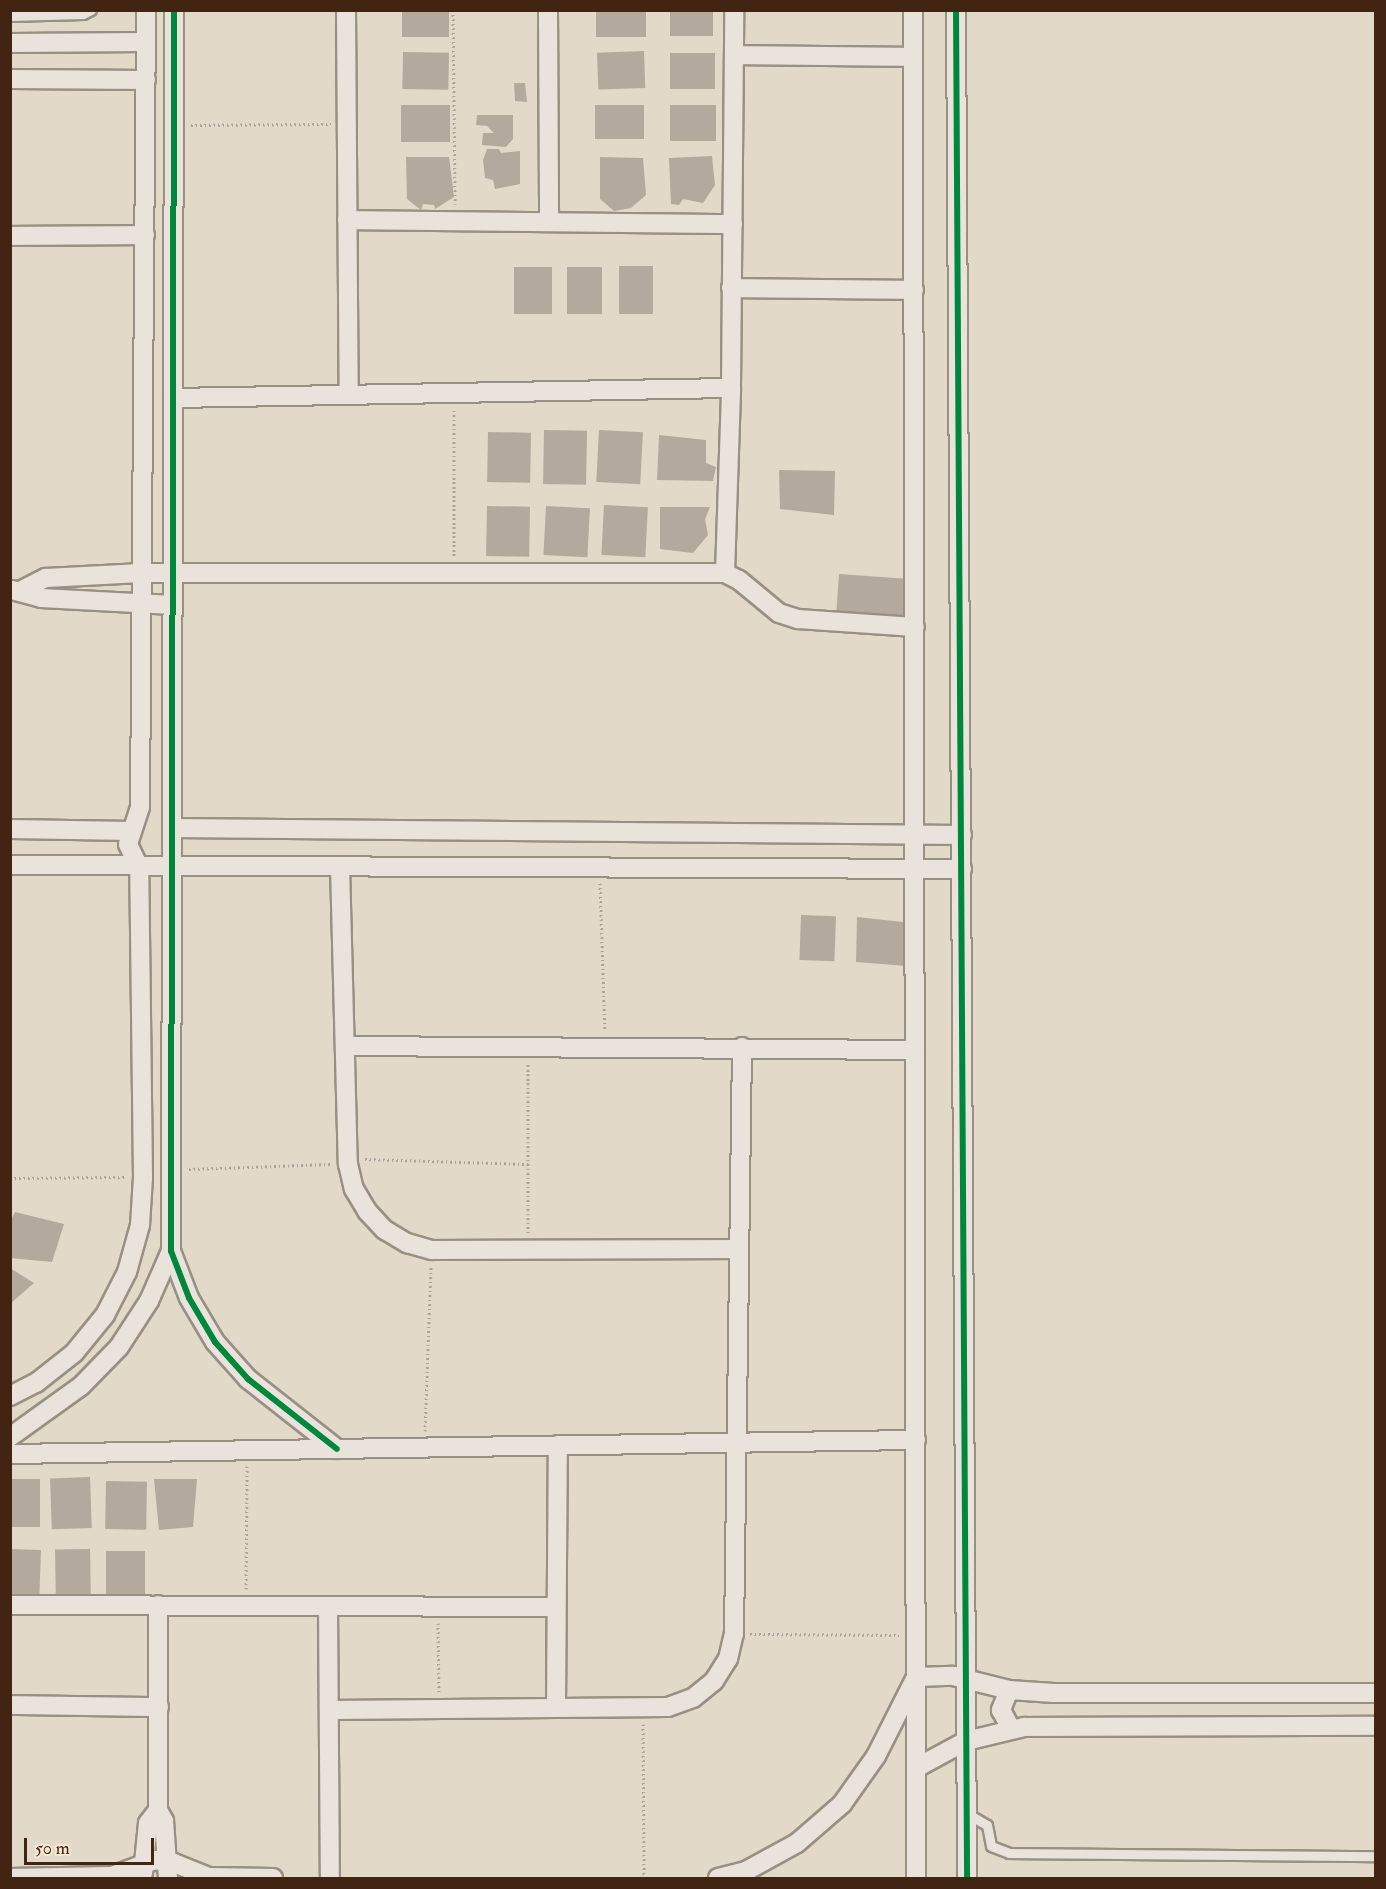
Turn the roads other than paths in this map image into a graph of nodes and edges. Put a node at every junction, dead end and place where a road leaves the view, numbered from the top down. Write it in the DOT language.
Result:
graph roads {
  1 [pos="91,10"];
  2 [pos="146,10"];
  3 [pos="174,10"];
  4 [pos="346,10"];
  5 [pos="548,10"];
  6 [pos="734,10"];
  7 [pos="914,10"];
  8 [pos="956,10"];
  9 [pos="10,16"];
  10 [pos="145,42"];
  11 [pos="10,43"];
  12 [pos="736,55"];
  13 [pos="914,57"];
  14 [pos="10,79"];
  15 [pos="146,80"];
  16 [pos="347,220"];
  17 [pos="549,222"];
  18 [pos="733,224"];
  19 [pos="145,235"];
  20 [pos="10,236"];
  21 [pos="731,288"];
  22 [pos="914,290"];
  23 [pos="731,388"];
  24 [pos="349,395"];
  25 [pos="173,398"];
  26 [pos="141,573"];
  27 [pos="173,573"];
  28 [pos="725,573"];
  29 [pos="15,591"];
  30 [pos="141,604"];
  31 [pos="173,605"];
  32 [pos="915,627"];
  33 [pos="172,828"];
  34 [pos="10,829"];
  35 [pos="132,831"];
  36 [pos="915,835"];
  37 [pos="962,835"];
  38 [pos="10,865"];
  39 [pos="172,865"];
  40 [pos="340,866"];
  41 [pos="139,867"];
  42 [pos="915,867"];
  43 [pos="962,869"];
  44 [pos="345,1046"];
  45 [pos="742,1047"];
  46 [pos="915,1050"];
  47 [pos="740,1249"];
  48 [pos="171,1251"];
  49 [pos="10,1396"];
  50 [pos="10,1437"];
  51 [pos="916,1440"];
  52 [pos="737,1442"];
  53 [pos="558,1445"];
  54 [pos="337,1449"];
  55 [pos="10,1454"];
  56 [pos="10,1605"];
  57 [pos="158,1605"];
  58 [pos="328,1606"];
  59 [pos="556,1607"];
  60 [pos="916,1677"];
  61 [pos="965,1678"];
  62 [pos="1009,1690"];
  63 [pos="1376,1693"];
  64 [pos="10,1705"];
  65 [pos="159,1707"];
  66 [pos="556,1708"];
  67 [pos="330,1710"];
  68 [pos="1376,1726"];
  69 [pos="1011,1729"];
  70 [pos="966,1741"];
  71 [pos="916,1768"];
  72 [pos="158,1810"];
  73 [pos="966,1818"];
  74 [pos="1376,1856"];
  75 [pos="167,1870"];
  76 [pos="143,1871"];
  77 [pos="10,1878"];
  78 [pos="273,1878"];
  79 [pos="330,1878"];
  80 [pos="718,1878"];
  81 [pos="916,1878"];
  82 [pos="967,1878"];
  1 -- 9 [label="lane"];
  2 -- 10 [label="street"];
  3 -- 25 [label="street"];
  4 -- 16 [label="street"];
  5 -- 17 [label="street"];
  6 -- 12 [label="street"];
  7 -- 13 [label="street"];
  8 -- 37 [label="street"];
  10 -- 11 [label="street"];
  10 -- 15 [label="street"];
  12 -- 13 [label="street"];
  12 -- 18 [label="street"];
  13 -- 22 [label="street"];
  14 -- 15 [label="street"];
  15 -- 19 [label="street"];
  16 -- 17 [label="street"];
  16 -- 24 [label="street"];
  17 -- 18 [label="street"];
  18 -- 21 [label="street"];
  19 -- 20 [label="street"];
  19 -- 26 [label="street"];
  21 -- 22 [label="street"];
  21 -- 23 [label="street"];
  22 -- 32 [label="street"];
  23 -- 24 [label="street"];
  23 -- 28 [label="street"];
  24 -- 25 [label="street"];
  25 -- 27 [label="street"];
  26 -- 27 [label="street"];
  26 -- 29 [label="street"];
  26 -- 30 [label="street"];
  27 -- 28 [label="street"];
  27 -- 31 [label="street"];
  28 -- 32 [label="street"];
  29 -- 30 [label="street"];
  30 -- 31 [label="street"];
  30 -- 35 [label="street"];
  31 -- 33 [label="street"];
  32 -- 36 [label="street"];
  33 -- 36 [label="street"];
  33 -- 39 [label="street"];
  34 -- 35 [label="street"];
  35 -- 41 [label="street"];
  36 -- 37 [label="street"];
  36 -- 42 [label="street"];
  37 -- 43 [label="street"];
  38 -- 41 [label="street"];
  39 -- 40 [label="street"];
  39 -- 41 [label="street"];
  39 -- 48 [label="street"];
  40 -- 42 [label="street"];
  40 -- 44 [label="street"];
  41 -- 49 [label="street"];
  42 -- 43 [label="street"];
  42 -- 46 [label="street"];
  43 -- 61 [label="street"];
  44 -- 45 [label="street"];
  44 -- 47 [label="street"];
  45 -- 46 [label="street"];
  45 -- 47 [label="street"];
  46 -- 51 [label="street"];
  47 -- 52 [label="street"];
  48 -- 50 [label="street"];
  48 -- 54 [label="street"];
  51 -- 52 [label="street"];
  51 -- 60 [label="street"];
  52 -- 53 [label="street"];
  52 -- 66 [label="street"];
  53 -- 54 [label="street"];
  53 -- 59 [label="street"];
  54 -- 55 [label="street"];
  56 -- 57 [label="street"];
  57 -- 58 [label="street"];
  57 -- 65 [label="street"];
  58 -- 59 [label="street"];
  58 -- 67 [label="street"];
  59 -- 66 [label="street"];
  60 -- 61 [label="street"];
  60 -- 71 [label="street"];
  60 -- 80 [label="street"];
  61 -- 62 [label="street"];
  61 -- 70 [label="street"];
  62 -- 63 [label="street"];
  62 -- 69 [label="street"];
  64 -- 65 [label="street"];
  65 -- 72 [label="street"];
  66 -- 67 [label="street"];
  67 -- 79 [label="street"];
  68 -- 69 [label="street"];
  69 -- 70 [label="street"];
  70 -- 71 [label="street"];
  70 -- 73 [label="street"];
  71 -- 81 [label="street"];
  72 -- 75 [label="street"];
  72 -- 76 [label="street"];
  73 -- 74 [label="lane"];
  73 -- 82 [label="street"];
  75 -- 76 [label="street"];
  75 -- 78 [label="street"];
  76 -- 77 [label="street"];
}
